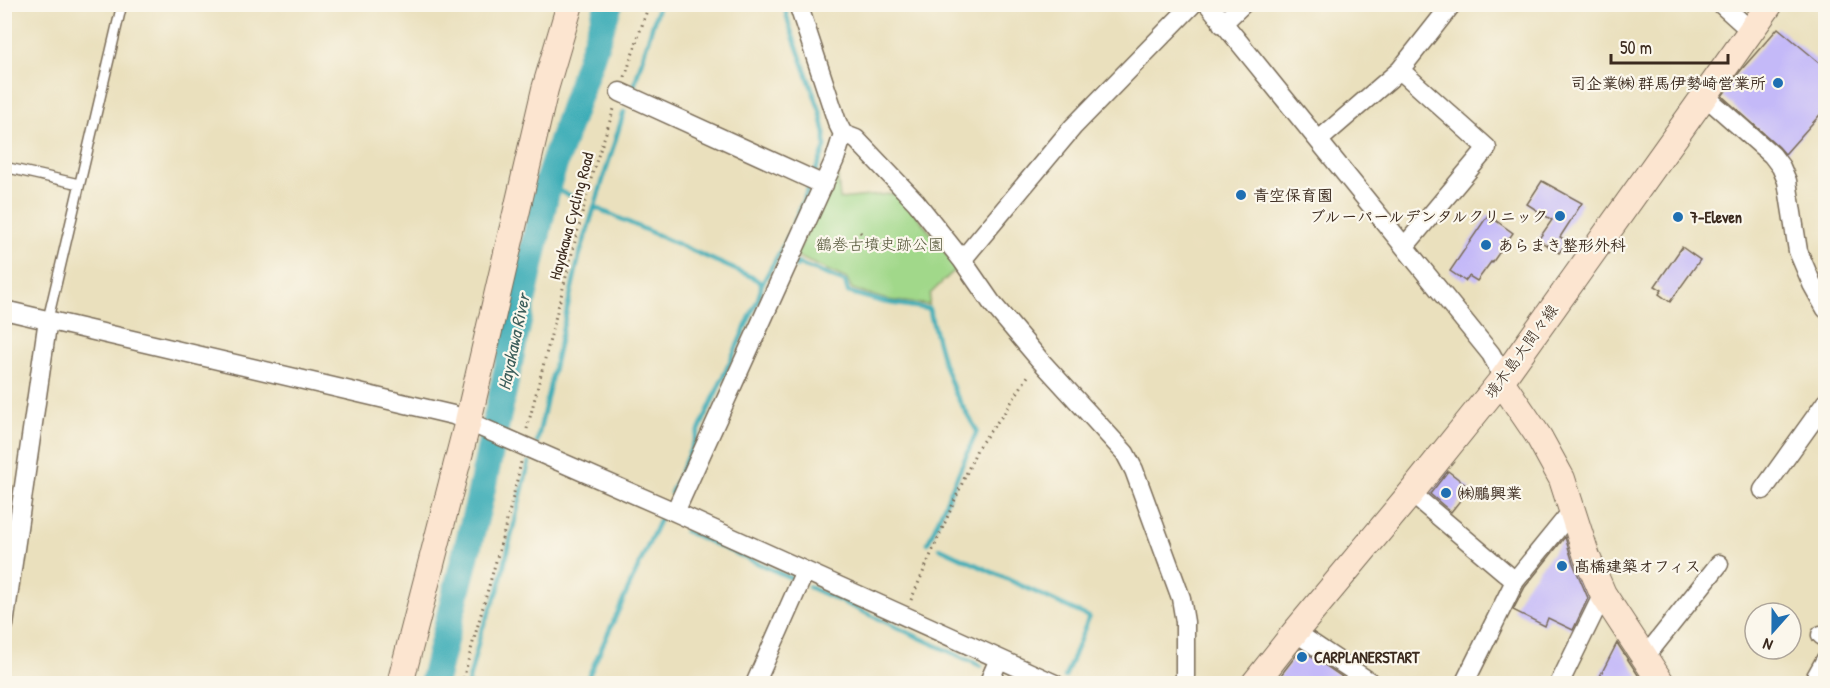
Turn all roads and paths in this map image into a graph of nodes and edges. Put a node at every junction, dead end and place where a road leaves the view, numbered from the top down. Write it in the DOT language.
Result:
graph roads {
  1 [pos="122,4"];
  2 [pos="570,4"];
  3 [pos="649,4"];
  4 [pos="798,4"];
  5 [pos="1193,4"];
  6 [pos="1208,4"];
  7 [pos="1243,4"];
  8 [pos="1452,4"];
  9 [pos="1721,4"];
  10 [pos="1770,4"];
  11 [pos="1222,24"];
  12 [pos="1751,31"];
  13 [pos="1400,70"];
  14 [pos="620,92"];
  15 [pos="1705,96"];
  16 [pos="843,134"];
  17 [pos="1318,140"];
  18 [pos="4,167"];
  19 [pos="79,184"];
  20 [pos="824,185"];
  21 [pos="860,232"];
  22 [pos="1405,246"];
  23 [pos="880,251"];
  24 [pos="962,260"];
  25 [pos="1826,309"];
  26 [pos="4,310"];
  27 [pos="48,319"];
  28 [pos="1039,359"];
  29 [pos="1501,381"];
  30 [pos="1826,402"];
  31 [pos="471,423"];
  32 [pos="522,445"];
  33 [pos="1763,490"];
  34 [pos="1411,493"];
  35 [pos="675,512"];
  36 [pos="1571,512"];
  37 [pos="1719,564"];
  38 [pos="805,571"];
  39 [pos="1515,581"];
  40 [pos="1603,594"];
  41 [pos="904,615"];
  42 [pos="4,625"];
  43 [pos="1295,632"];
  44 [pos="1645,657"];
  45 [pos="999,659"];
  46 [pos="1826,659"];
  47 [pos="400,684"];
  48 [pos="462,684"];
  49 [pos="755,684"];
  50 [pos="988,684"];
  51 [pos="1055,684"];
  52 [pos="1185,684"];
  53 [pos="1254,684"];
  54 [pos="1373,684"];
  55 [pos="1464,684"];
  56 [pos="1559,684"];
  57 [pos="1662,684"];
  58 [pos="1812,684"];
  1 -- 19 [label="lane"];
  2 -- 31 [label="street"];
  3 -- 14 [label="path, Hayakawa Cycling Road"];
  4 -- 16 [label="street"];
  5 -- 24 [label="street"];
  6 -- 11 [label="street"];
  7 -- 11 [label="street"];
  8 -- 13 [label="street"];
  9 -- 12 [label="street"];
  10 -- 12 [label="street, 境木島大間々線"];
  11 -- 17 [label="street"];
  12 -- 15 [label="street, 境木島大間々線"];
  13 -- 17 [label="street"];
  13 -- 22 [label="street"];
  14 -- 20 [label="street"];
  14 -- 32 [label="path, Hayakawa Cycling Road"];
  15 -- 25 [label="street"];
  15 -- 29 [label="street, 境木島大間々線"];
  16 -- 20 [label="street"];
  16 -- 24 [label="street"];
  17 -- 22 [label="street"];
  18 -- 19 [label="lane"];
  19 -- 27 [label="lane"];
  20 -- 35 [label="street"];
  21 -- 23 [label="path"];
  22 -- 29 [label="street"];
  24 -- 28 [label="street"];
  26 -- 27 [label="street"];
  27 -- 31 [label="street"];
  27 -- 42 [label="street"];
  28 -- 41 [label="path"];
  28 -- 52 [label="street"];
  29 -- 34 [label="street, 境木島大間々線"];
  29 -- 36 [label="street"];
  30 -- 33 [label="street"];
  31 -- 32 [label="street"];
  31 -- 47 [label="street"];
  32 -- 35 [label="street"];
  32 -- 48 [label="path, Hayakawa Cycling Road"];
  34 -- 39 [label="street"];
  34 -- 43 [label="street, 境木島大間々線"];
  35 -- 38 [label="street"];
  36 -- 39 [label="street"];
  36 -- 40 [label="street"];
  37 -- 44 [label="street"];
  38 -- 41 [label="street"];
  38 -- 49 [label="street"];
  39 -- 55 [label="street"];
  40 -- 44 [label="street"];
  40 -- 56 [label="street"];
  41 -- 45 [label="street"];
  43 -- 53 [label="street, 境木島大間々線"];
  43 -- 54 [label="street"];
  44 -- 57 [label="street"];
  45 -- 50 [label="street"];
  45 -- 51 [label="street"];
  46 -- 58 [label="street"];
}
